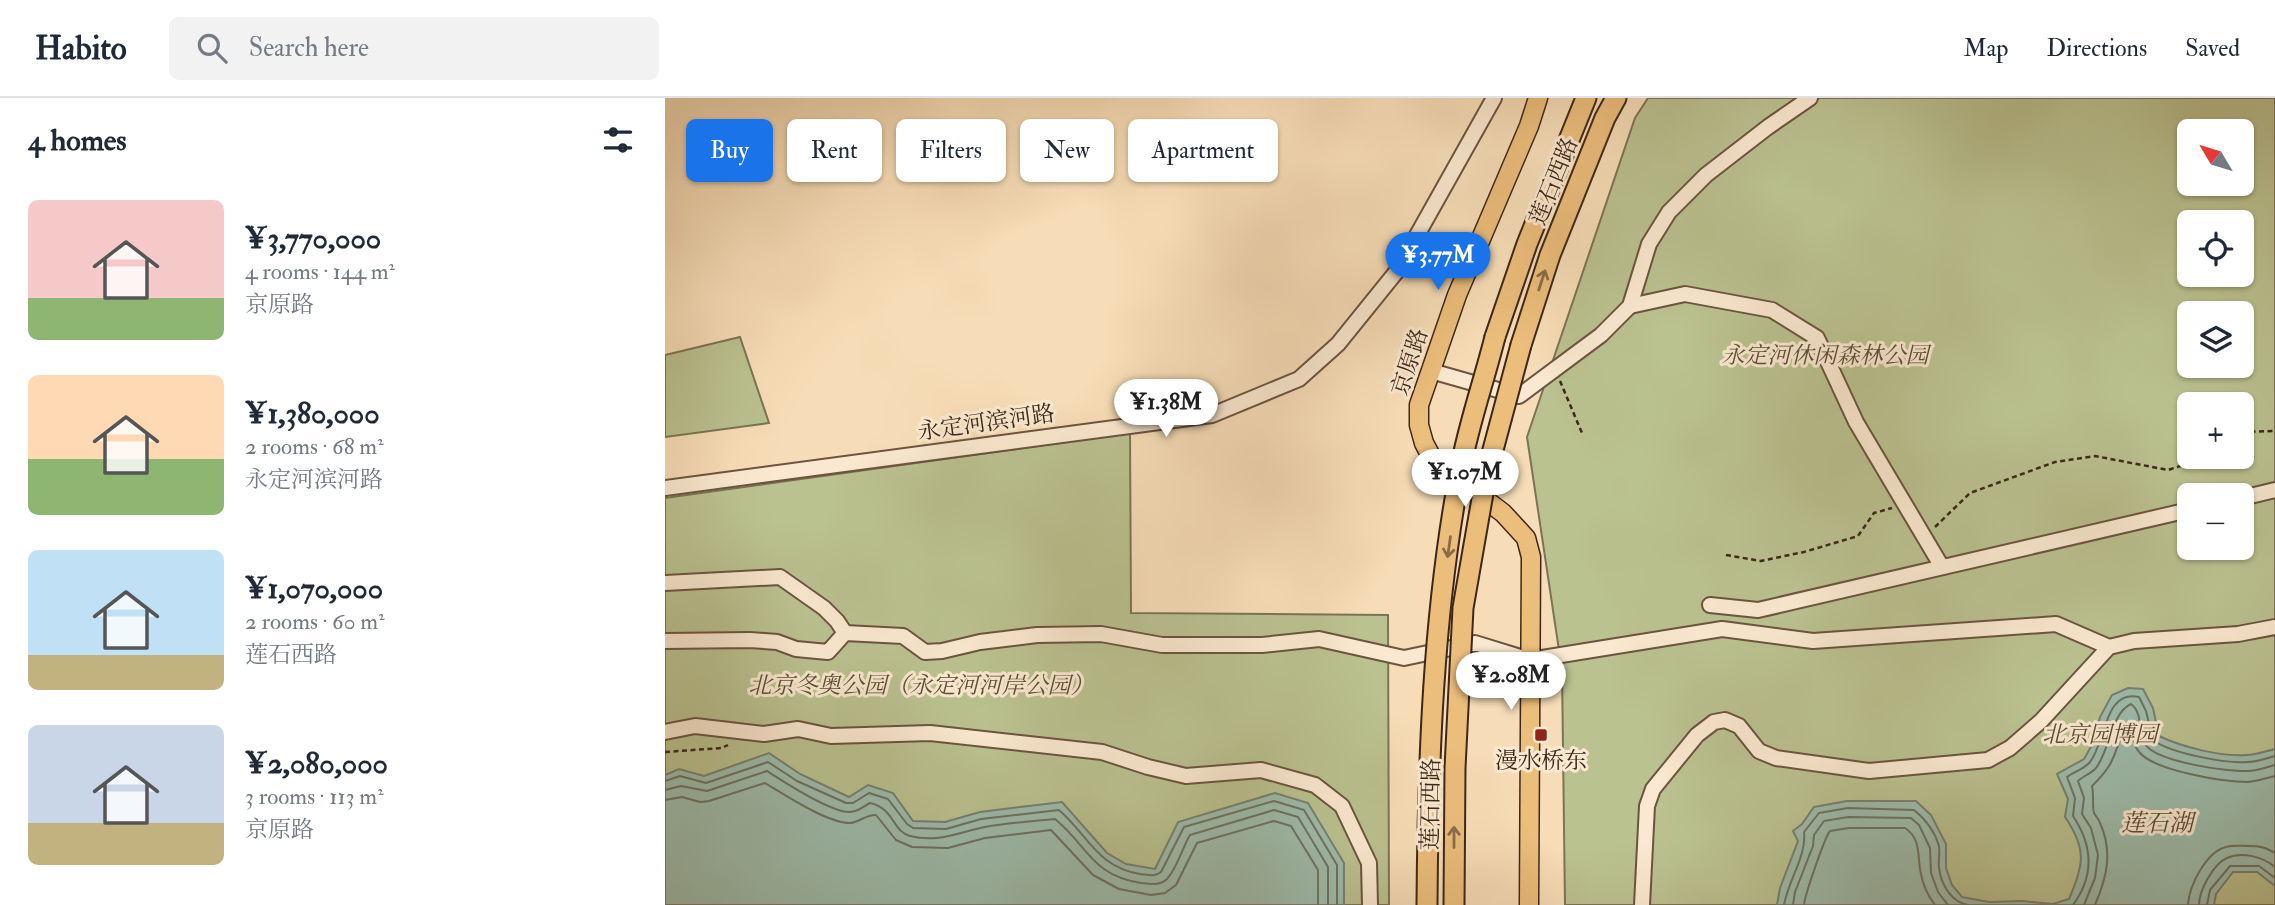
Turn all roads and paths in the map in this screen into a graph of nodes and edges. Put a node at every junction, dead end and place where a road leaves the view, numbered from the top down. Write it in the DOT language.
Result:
graph roads {
  1 [pos="1493,98"];
  2 [pos="1538,98"];
  3 [pos="1586,98"];
  4 [pos="1616,98"];
  5 [pos="1810,98"];
  6 [pos="1630,306"];
  7 [pos="1555,369"];
  8 [pos="1431,371"];
  9 [pos="2275,430"];
  10 [pos="2254,431"];
  11 [pos="1582,433"];
  12 [pos="2177,467"];
  13 [pos="665,488"];
  14 [pos="2275,490"];
  15 [pos="2254,495"];
  16 [pos="1906,505"];
  17 [pos="2177,513"];
  18 [pos="1925,537"];
  19 [pos="1725,555"];
  20 [pos="1943,567"];
  21 [pos="665,583"];
  22 [pos="1710,605"];
  23 [pos="2275,627"];
  24 [pos="845,633"];
  25 [pos="665,641"];
  26 [pos="2109,648"];
  27 [pos="1530,660"];
  28 [pos="665,732"];
  29 [pos="753,733"];
  30 [pos="665,752"];
  31 [pos="1370,905"];
  32 [pos="1427,905"];
  33 [pos="1454,905"];
  34 [pos="1529,905"];
  35 [pos="1642,905"];
  1 -- 13 [label="street, 永定河滨河路"];
  2 -- 8 [label="main road, 京原路"];
  3 -- 32 [label="highway, 莲石西路, one-way, bridge"];
  33 -- 4 [label="highway, 莲石西路, one-way, bridge"];
  5 -- 6 [label="street"];
  6 -- 7 [label="street"];
  6 -- 16 [label="street"];
  7 -- 8 [label="street"];
  7 -- 11 [label="path"];
  8 -- 27 [label="main road, 京原路"];
  9 -- 10 [label="path"];
  12 -- 18 [label="path"];
  14 -- 15 [label="street"];
  16 -- 18 [label="street"];
  16 -- 19 [label="path"];
  17 -- 20 [label="street"];
  18 -- 20 [label="street"];
  20 -- 22 [label="street"];
  21 -- 24 [label="street"];
  23 -- 26 [label="street"];
  24 -- 25 [label="street"];
  24 -- 27 [label="street"];
  26 -- 27 [label="street"];
  26 -- 35 [label="street"];
  27 -- 34 [label="main road, 京原路"];
  28 -- 29 [label="street"];
  29 -- 30 [label="path"];
  29 -- 31 [label="street"];
}
